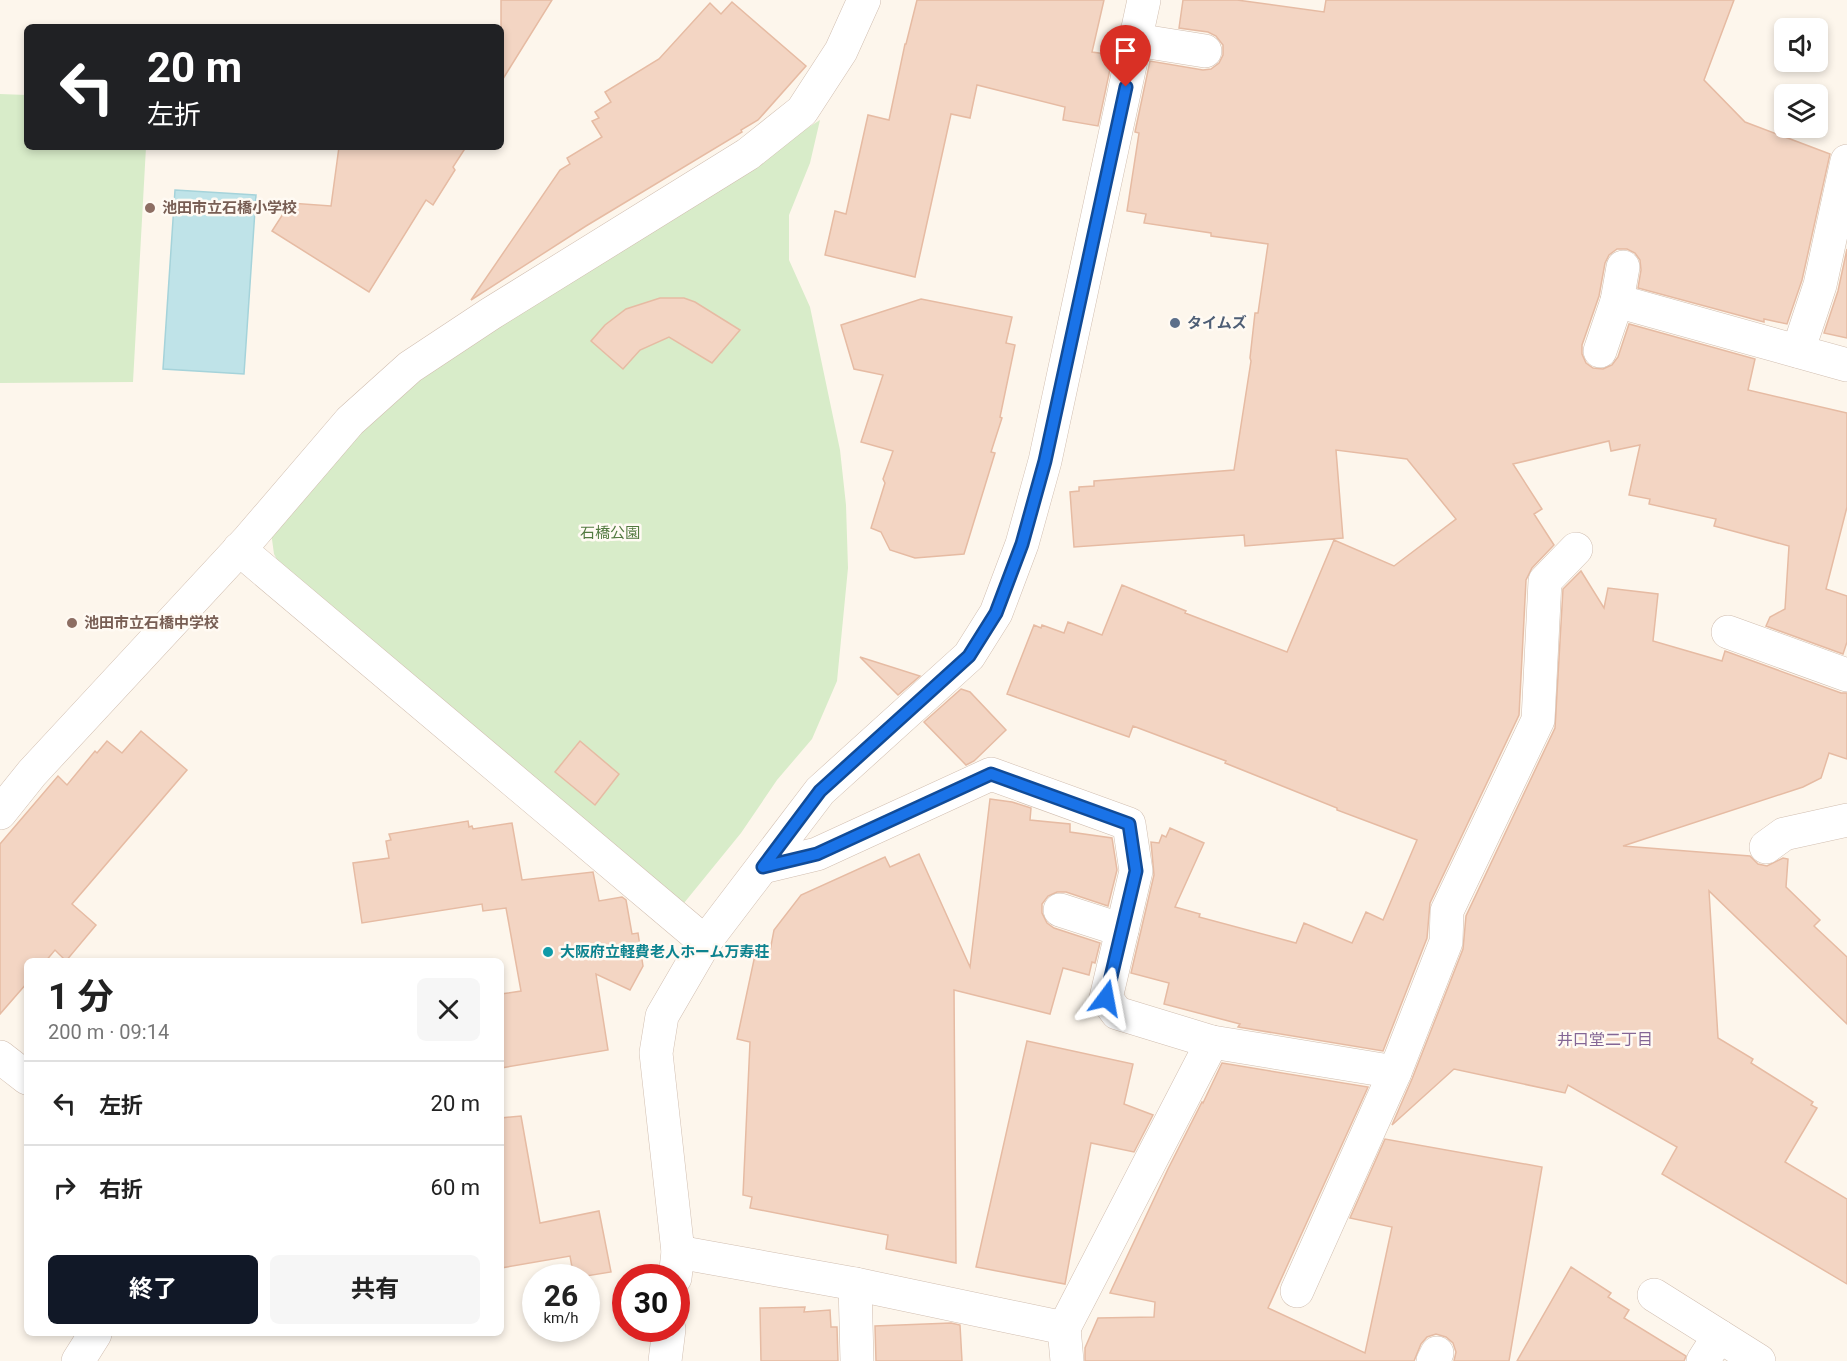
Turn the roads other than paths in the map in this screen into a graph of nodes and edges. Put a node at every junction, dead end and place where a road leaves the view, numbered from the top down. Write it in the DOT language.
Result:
graph roads {
  1 [pos="864,0"];
  2 [pos="1144,0"];
  3 [pos="1136,40"];
  4 [pos="1205,51"];
  5 [pos="1847,161"];
  6 [pos="1623,267"];
  7 [pos="1617,301"];
  8 [pos="1600,351"];
  9 [pos="1798,351"];
  10 [pos="1847,365"];
  11 [pos="239,549"];
  12 [pos="1576,549"];
  13 [pos="1728,632"];
  14 [pos="1847,675"];
  15 [pos="0,813"];
  16 [pos="1847,820"];
  17 [pos="1766,847"];
  18 [pos="763,867"];
  19 [pos="1060,910"];
  20 [pos="1122,930"];
  21 [pos="705,942"];
  22 [pos="1212,1042"];
  23 [pos="0,1057"];
  24 [pos="1395,1072"];
  25 [pos="24,1076"];
  26 [pos="677,1264"];
  27 [pos="690,1266"];
  28 [pos="855,1284"];
  29 [pos="1297,1291"];
  30 [pos="1654,1295"];
  31 [pos="1065,1328"];
  32 [pos="94,1336"];
  33 [pos="667,1342"];
  34 [pos="1711,1348"];
  35 [pos="78,1361"];
  36 [pos="665,1361"];
  37 [pos="857,1361"];
  38 [pos="1067,1361"];
  39 [pos="1759,1361"];
  1 -- 11 [label="street"];
  2 -- 3 [label="street"];
  3 -- 4 [label="street"];
  3 -- 18 [label="street"];
  5 -- 9 [label="street"];
  6 -- 7 [label="street"];
  7 -- 8 [label="street"];
  7 -- 9 [label="street"];
  9 -- 10 [label="street"];
  11 -- 15 [label="street"];
  11 -- 21 [label="street"];
  12 -- 24 [label="street"];
  13 -- 14 [label="street"];
  16 -- 17 [label="street"];
  18 -- 20 [label="street"];
  18 -- 21 [label="street"];
  19 -- 20 [label="street"];
  20 -- 22 [label="street"];
  21 -- 26 [label="street"];
  22 -- 24 [label="street"];
  22 -- 31 [label="street"];
  23 -- 25 [label="street"];
  24 -- 29 [label="street"];
  27 -- 28 [label="street"];
  28 -- 31 [label="street"];
  28 -- 37 [label="street"];
  30 -- 34 [label="street"];
  31 -- 38 [label="street"];
  32 -- 35 [label="street"];
  33 -- 36 [label="street"];
  34 -- 39 [label="street"];
}
